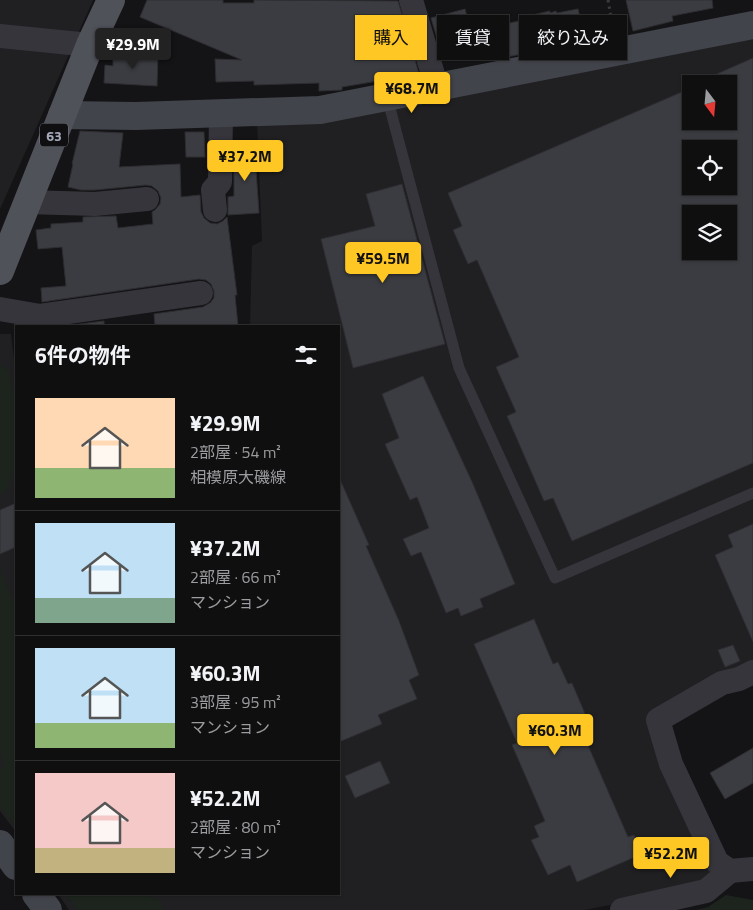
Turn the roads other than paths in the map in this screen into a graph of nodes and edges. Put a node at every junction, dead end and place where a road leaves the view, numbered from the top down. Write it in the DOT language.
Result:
graph roads {
  1 [pos="111,0"];
  2 [pos="411,0"];
  3 [pos="753,25"];
  4 [pos="0,36"];
  5 [pos="90,45"];
  6 [pos="437,88"];
  7 [pos="387,97"];
  8 [pos="221,114"];
  9 [pos="62,115"];
  10 [pos="26,202"];
  11 [pos="135,205"];
  12 [pos="215,210"];
  13 [pos="0,271"];
  14 [pos="201,294"];
  15 [pos="0,309"];
  16 [pos="753,493"];
  17 [pos="753,672"];
  18 [pos="0,844"];
  19 [pos="15,865"];
  20 [pos="753,869"];
  21 [pos="730,871"];
  22 [pos="37,895"];
  23 [pos="48,910"];
  24 [pos="622,910"];
  1 -- 5 [label="main road, 63"];
  2 -- 6 [label="street"];
  3 -- 6 [label="street"];
  4 -- 5 [label="street"];
  5 -- 9 [label="main road, 63"];
  6 -- 7 [label="street"];
  7 -- 8 [label="street"];
  7 -- 16 [label="lane"];
  8 -- 9 [label="street"];
  8 -- 12 [label="street"];
  9 -- 10 [label="main road, 63"];
  10 -- 11 [label="street"];
  10 -- 13 [label="main road, 63"];
  14 -- 15 [label="street"];
  17 -- 21 [label="street"];
  18 -- 19 [label="street"];
  20 -- 21 [label="street"];
  21 -- 24 [label="street"];
  22 -- 23 [label="street"];
}
